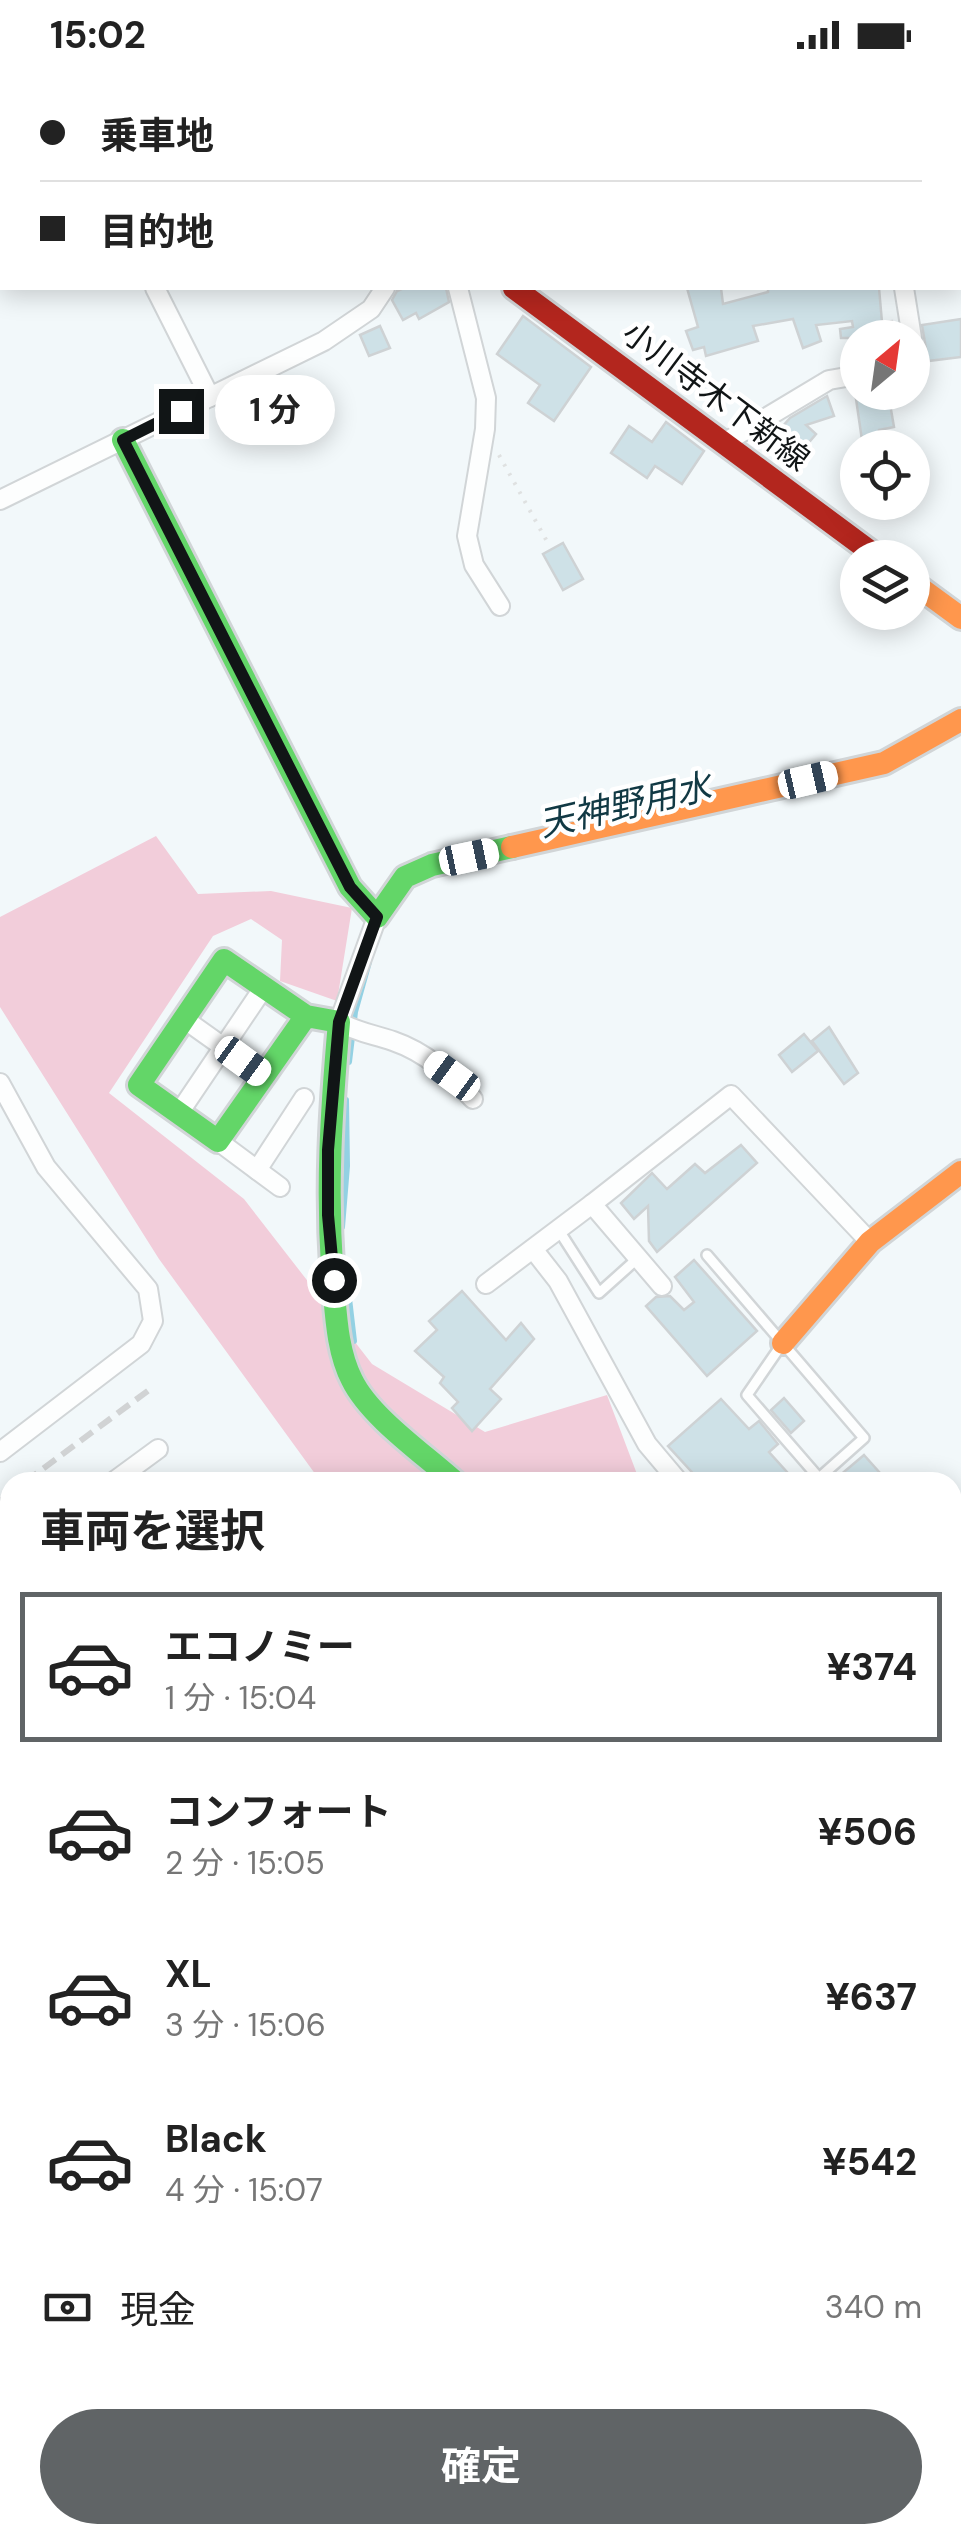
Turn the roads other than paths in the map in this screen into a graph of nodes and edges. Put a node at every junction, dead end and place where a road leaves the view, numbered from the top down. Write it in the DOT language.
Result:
graph roads {
  1 [pos="156,290"];
  2 [pos="384,290"];
  3 [pos="459,290"];
  4 [pos="517,290"];
  5 [pos="904,290"];
  6 [pos="909,320"];
  7 [pos="840,378"];
  8 [pos="210,396"];
  9 [pos="123,440"];
  10 [pos="724,442"];
  11 [pos="0,500"];
  12 [pos="855,540"];
  13 [pos="930,595"];
  14 [pos="500,606"];
  15 [pos="961,618"];
  16 [pos="961,720"];
  17 [pos="377,917"];
  18 [pos="264,986"];
  19 [pos="306,1016"];
  20 [pos="184,1018"];
  21 [pos="339,1022"];
  22 [pos="222,1046"];
  23 [pos="264,1076"];
  24 [pos="0,1082"];
  25 [pos="304,1098"];
  26 [pos="472,1099"];
  27 [pos="179,1114"];
  28 [pos="218,1141"];
  29 [pos="256,1170"];
  30 [pos="961,1172"];
  31 [pos="280,1187"];
  32 [pos="592,1204"];
  33 [pos="558,1229"];
  34 [pos="870,1242"];
  35 [pos="533,1249"];
  36 [pos="707,1255"];
  37 [pos="638,1258"];
  38 [pos="486,1284"];
  39 [pos="662,1286"];
  40 [pos="782,1343"];
  41 [pos="158,1449"];
  42 [pos="0,1452"];
  43 [pos="126,1472"];
  44 [pos="444,1472"];
  45 [pos="671,1472"];
  46 [pos="815,1472"];
  47 [pos="827,1472"];
  1 -- 8 [label="street"];
  2 -- 8 [label="street"];
  3 -- 14 [label="street"];
  4 -- 10 [label="street, 小川寺木下新線"];
  5 -- 6 [label="street"];
  7 -- 10 [label="street"];
  8 -- 9 [label="street"];
  9 -- 11 [label="street"];
  9 -- 17 [label="street"];
  10 -- 12 [label="street, 小川寺木下新線"];
  13 -- 15 [label="street"];
  16 -- 17 [label="street"];
  17 -- 21 [label="street"];
  18 -- 19 [label="street"];
  18 -- 20 [label="street"];
  18 -- 22 [label="street"];
  19 -- 21 [label="street"];
  19 -- 23 [label="street"];
  20 -- 22 [label="street"];
  20 -- 27 [label="street"];
  21 -- 26 [label="street"];
  21 -- 44 [label="street"];
  22 -- 23 [label="street"];
  22 -- 27 [label="street"];
  23 -- 28 [label="street"];
  24 -- 42 [label="street"];
  25 -- 29 [label="street"];
  27 -- 28 [label="street"];
  28 -- 29 [label="street"];
  29 -- 31 [label="street"];
  30 -- 34 [label="street"];
  32 -- 33 [label="street"];
  32 -- 34 [label="street"];
  32 -- 37 [label="street"];
  33 -- 35 [label="street"];
  33 -- 37 [label="lane"];
  34 -- 40 [label="street"];
  35 -- 38 [label="street"];
  35 -- 45 [label="street"];
  36 -- 40 [label="lane"];
  37 -- 39 [label="street"];
  40 -- 46 [label="lane"];
  40 -- 47 [label="lane"];
  41 -- 43 [label="street"];
}
